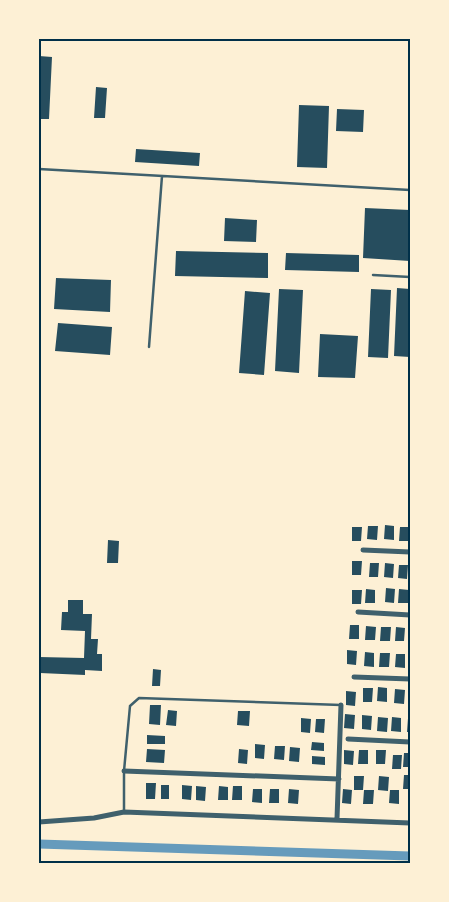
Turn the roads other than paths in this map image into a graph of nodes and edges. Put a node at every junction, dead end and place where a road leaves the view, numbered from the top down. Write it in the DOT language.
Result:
graph roads {
  1 [pos="39,169"];
  2 [pos="162,176"];
  3 [pos="410,190"];
  4 [pos="373,275"];
  5 [pos="410,277"];
  6 [pos="149,347"];
  7 [pos="363,550"];
  8 [pos="410,552"];
  9 [pos="358,612"];
  10 [pos="410,615"];
  11 [pos="354,677"];
  12 [pos="410,679"];
  13 [pos="341,705"];
  14 [pos="348,740"];
  15 [pos="410,742"];
  16 [pos="124,771"];
  17 [pos="338,780"];
  18 [pos="124,812"];
  19 [pos="337,819"];
  20 [pos="39,822"];
  21 [pos="410,823"];
  1 -- 2 [label="lane"];
  2 -- 3 [label="lane"];
  2 -- 6 [label="lane"];
  4 -- 5 [label="lane"];
  7 -- 8 [label="street"];
  9 -- 10 [label="street"];
  11 -- 12 [label="street"];
  13 -- 16 [label="lane"];
  13 -- 17 [label="street"];
  14 -- 15 [label="street"];
  16 -- 17 [label="street"];
  16 -- 18 [label="lane"];
  17 -- 19 [label="street"];
  18 -- 19 [label="street"];
  18 -- 20 [label="street"];
  19 -- 21 [label="street"];
}
